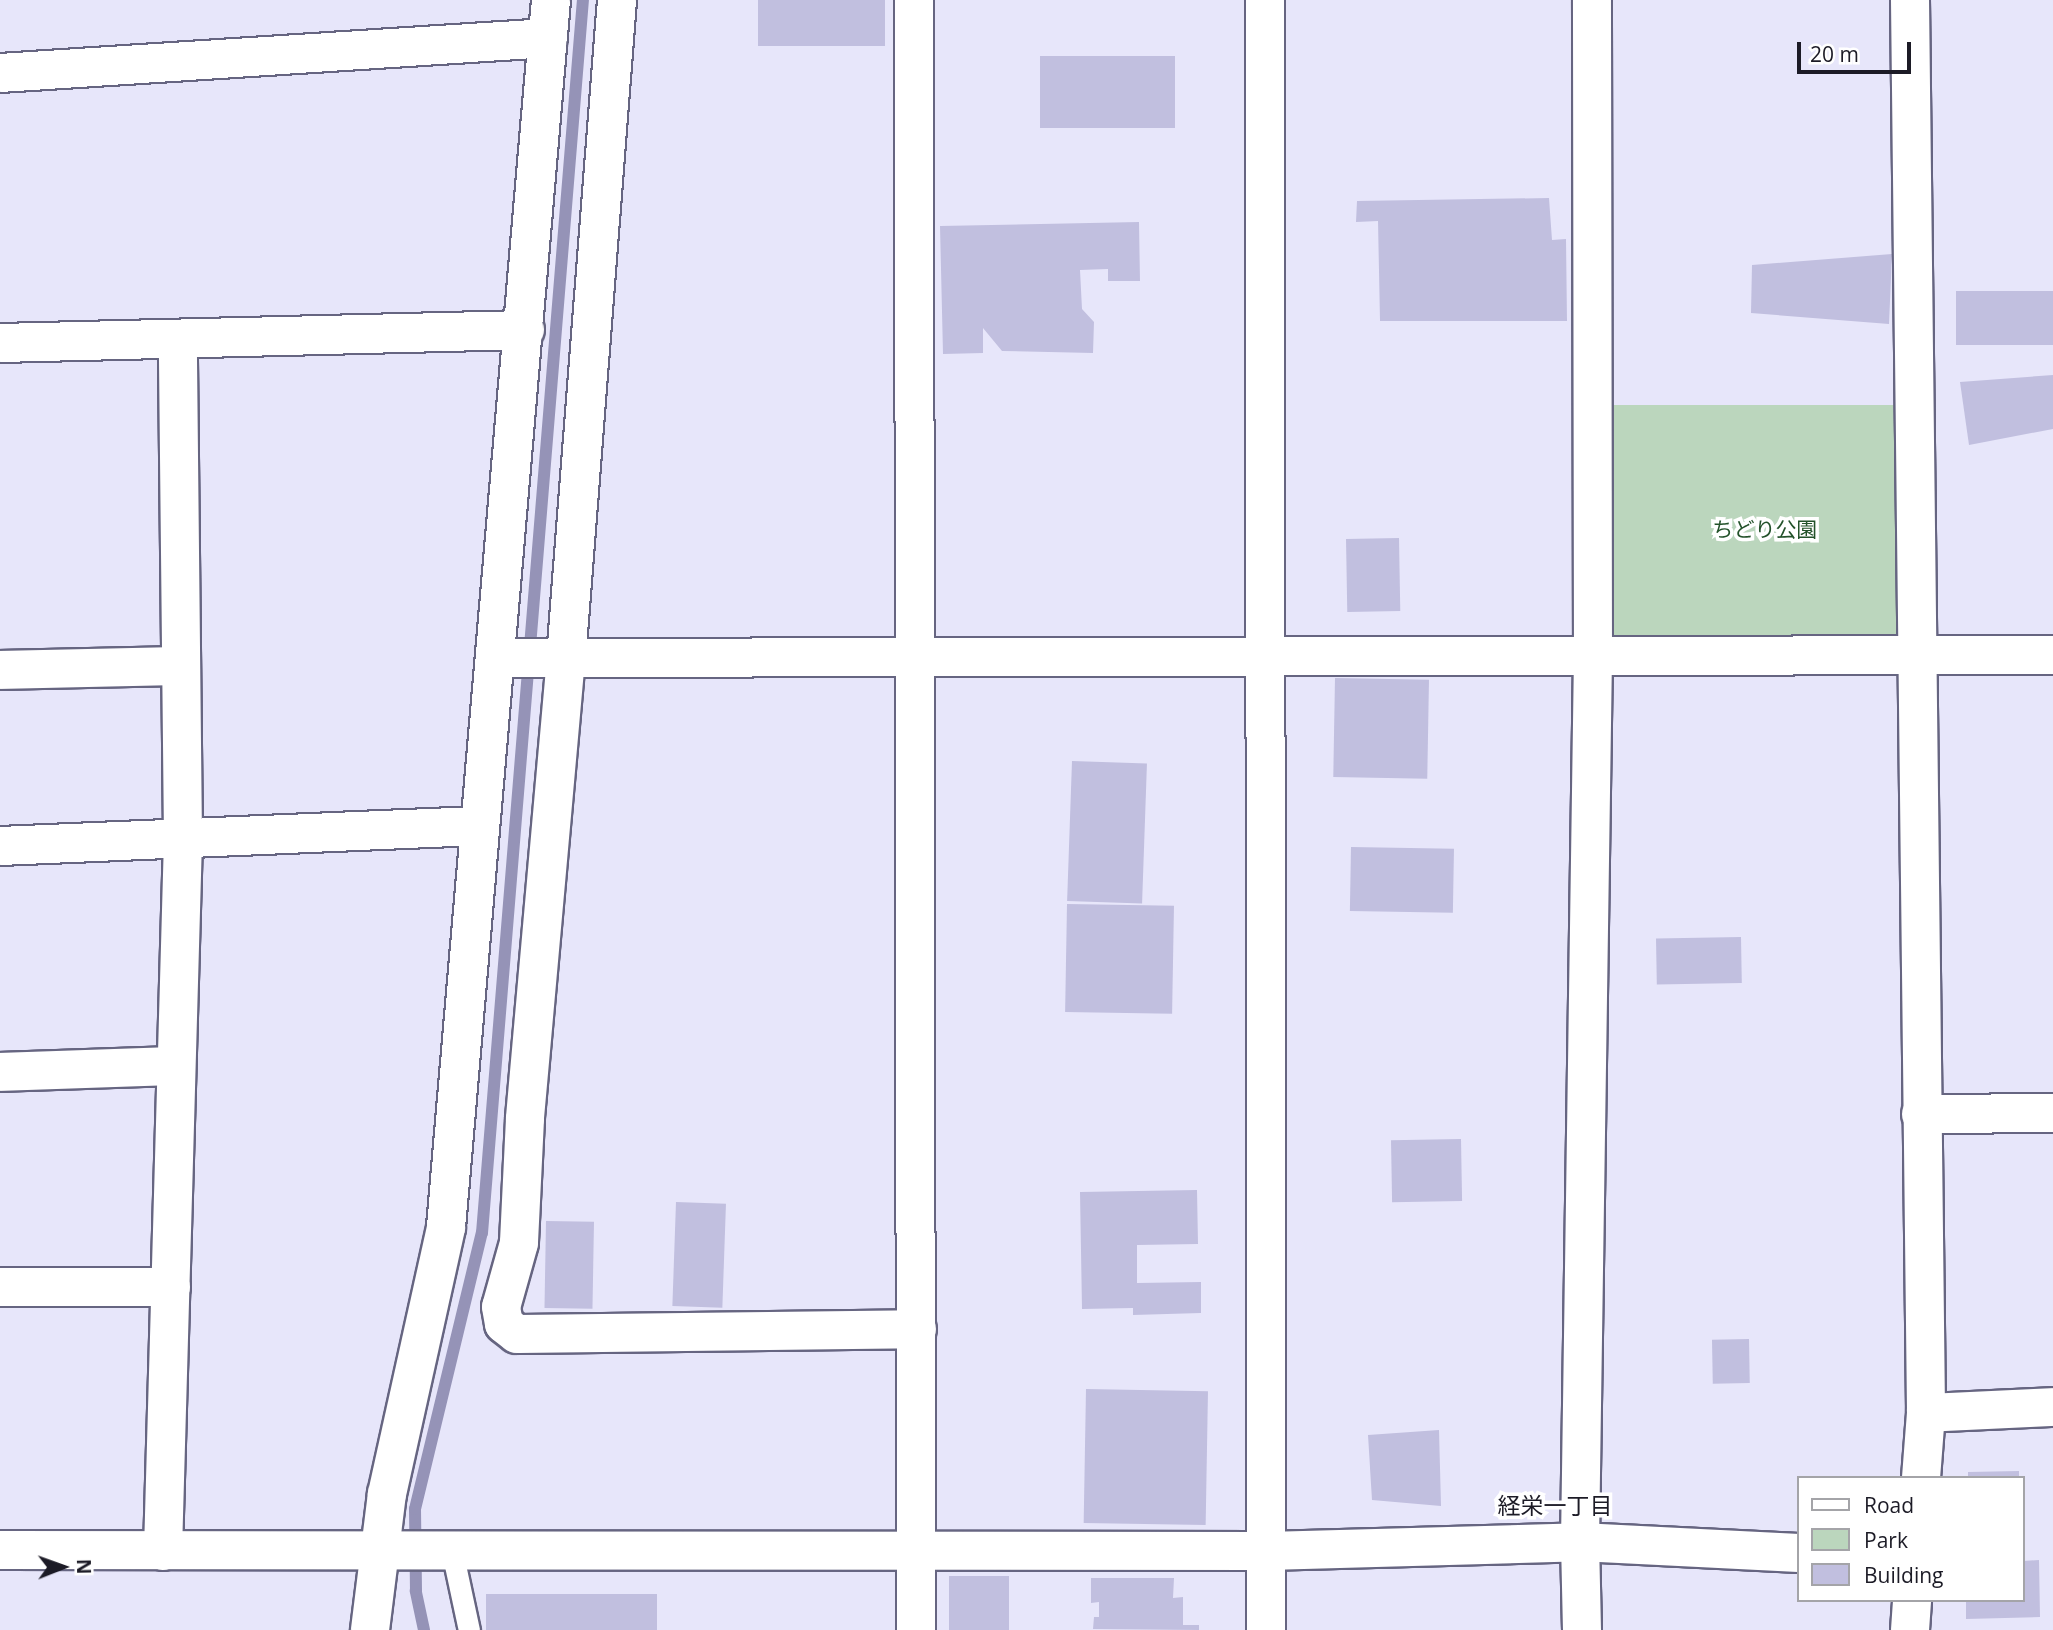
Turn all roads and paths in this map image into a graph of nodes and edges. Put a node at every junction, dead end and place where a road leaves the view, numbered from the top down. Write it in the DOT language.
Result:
graph roads {
  1 [pos="551,0"];
  2 [pos="617,0"];
  3 [pos="914,0"];
  4 [pos="1265,0"];
  5 [pos="1592,0"];
  6 [pos="1910,0"];
  7 [pos="548,38"];
  8 [pos="0,72"];
  9 [pos="525,330"];
  10 [pos="178,339"];
  11 [pos="0,343"];
  12 [pos="1593,655"];
  13 [pos="2053,655"];
  14 [pos="1266,656"];
  15 [pos="1918,656"];
  16 [pos="495,657"];
  17 [pos="915,657"];
  18 [pos="566,658"];
  19 [pos="181,666"];
  20 [pos="0,670"];
  21 [pos="480,826"];
  22 [pos="183,838"];
  23 [pos="0,846"];
  24 [pos="176,1066"];
  25 [pos="0,1072"];
  26 [pos="2053,1113"];
  27 [pos="1921,1114"];
  28 [pos="0,1287"];
  29 [pos="171,1287"];
  30 [pos="916,1329"];
  31 [pos="2053,1407"];
  32 [pos="1926,1413"];
  33 [pos="1921,1476"];
  34 [pos="1580,1542"];
  35 [pos="0,1550"];
  36 [pos="1267,1550"];
  37 [pos="163,1551"];
  38 [pos="452,1551"];
  39 [pos="917,1551"];
  40 [pos="381,1552"];
  41 [pos="1798,1552"];
  42 [pos="1912,1602"];
  43 [pos="370,1630"];
  44 [pos="469,1630"];
  45 [pos="916,1630"];
  46 [pos="1266,1630"];
  47 [pos="1582,1630"];
  48 [pos="1910,1630"];
  1 -- 7 [label="street"];
  2 -- 18 [label="street"];
  3 -- 17 [label="street"];
  4 -- 14 [label="street"];
  5 -- 12 [label="street"];
  6 -- 15 [label="street"];
  7 -- 8 [label="street"];
  7 -- 9 [label="street"];
  9 -- 10 [label="street"];
  9 -- 16 [label="street"];
  10 -- 11 [label="street"];
  10 -- 19 [label="street"];
  12 -- 14 [label="street"];
  12 -- 15 [label="street"];
  12 -- 34 [label="street"];
  13 -- 15 [label="street"];
  14 -- 17 [label="street"];
  14 -- 36 [label="street"];
  15 -- 27 [label="street"];
  16 -- 18 [label="street"];
  16 -- 21 [label="street"];
  17 -- 18 [label="street"];
  17 -- 30 [label="street"];
  18 -- 30 [label="street"];
  19 -- 20 [label="street"];
  19 -- 22 [label="street"];
  21 -- 22 [label="street"];
  21 -- 40 [label="street"];
  22 -- 23 [label="street"];
  22 -- 24 [label="street"];
  24 -- 25 [label="street"];
  24 -- 29 [label="street"];
  26 -- 27 [label="street"];
  27 -- 32 [label="street"];
  28 -- 29 [label="street"];
  29 -- 37 [label="street"];
  30 -- 39 [label="street"];
  31 -- 32 [label="street"];
  32 -- 33 [label="street"];
  34 -- 36 [label="street"];
  34 -- 41 [label="street"];
  34 -- 47 [label="street"];
  35 -- 37 [label="street"];
  36 -- 39 [label="street"];
  36 -- 46 [label="street"];
  37 -- 40 [label="street"];
  38 -- 39 [label="street"];
  38 -- 40 [label="street"];
  38 -- 44 [label="lane"];
  39 -- 45 [label="street"];
  40 -- 43 [label="street"];
  42 -- 48 [label="street"];
}
